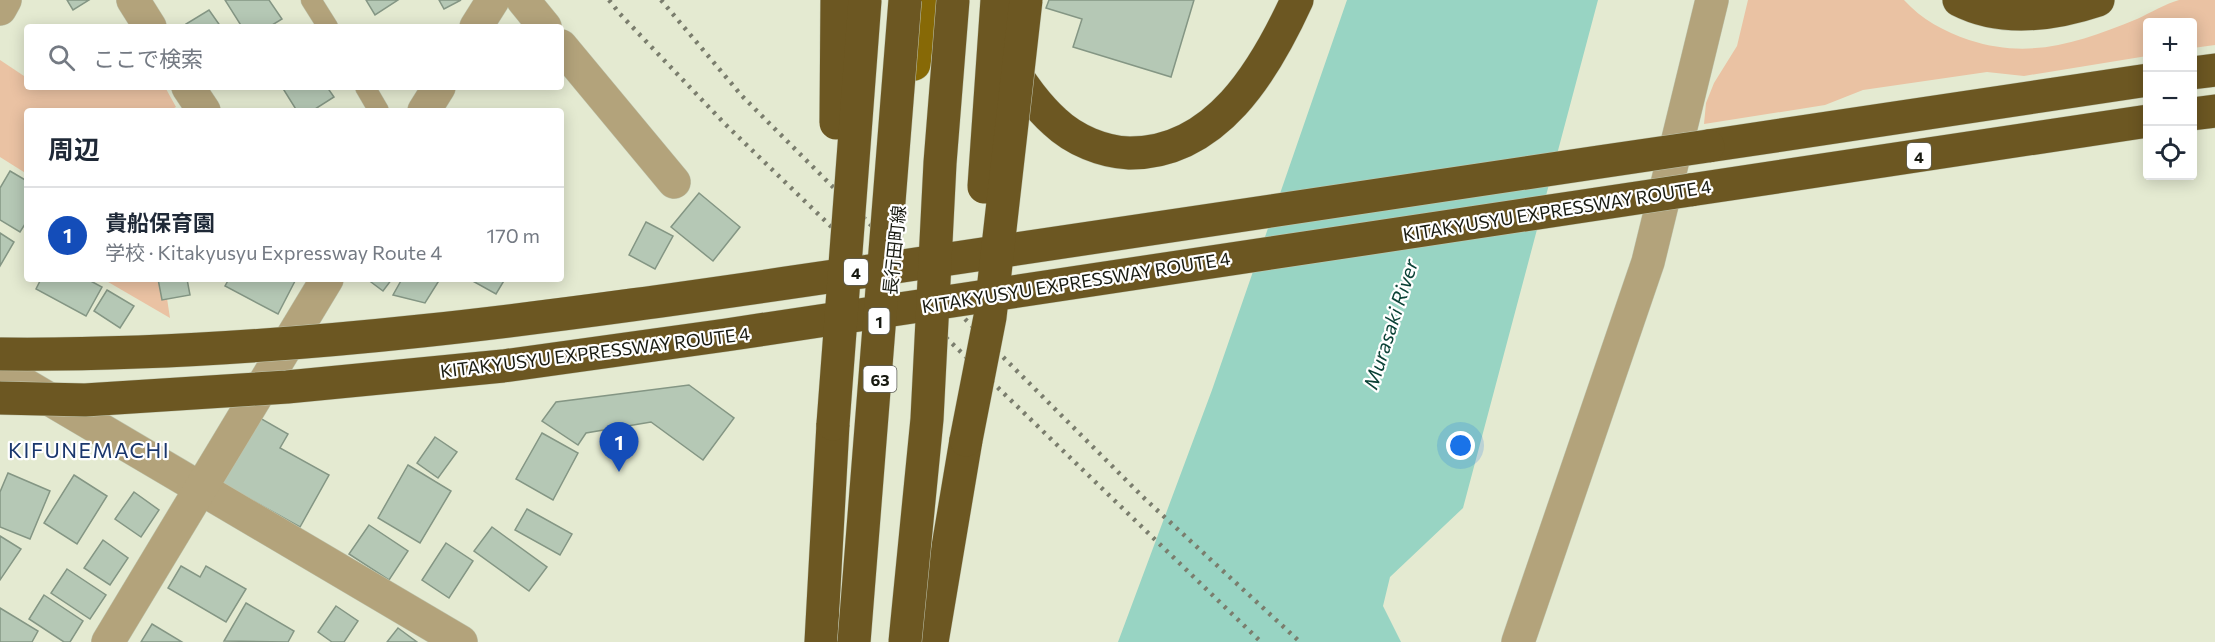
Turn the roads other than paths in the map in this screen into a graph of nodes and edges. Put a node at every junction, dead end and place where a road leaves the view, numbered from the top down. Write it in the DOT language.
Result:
graph roads {
  1 [pos="5,0"];
  2 [pos="133,0"];
  3 [pos="311,0"];
  4 [pos="493,0"];
  5 [pos="523,0"];
  6 [pos="837,0"];
  7 [pos="865,0"];
  8 [pos="905,0"];
  9 [pos="922,0"];
  10 [pos="953,0"];
  11 [pos="981,0"];
  12 [pos="997,0"];
  13 [pos="1026,0"];
  14 [pos="1297,0"];
  15 [pos="1712,0"];
  16 [pos="1959,0"];
  17 [pos="2098,0"];
  18 [pos="0,9"];
  19 [pos="148,24"];
  20 [pos="325,24"];
  21 [pos="478,24"];
  22 [pos="543,24"];
  23 [pos="564,50"];
  24 [pos="2215,70"];
  25 [pos="2197,72"];
  26 [pos="2143,81"];
  27 [pos="190,90"];
  28 [pos="367,90"];
  29 [pos="437,90"];
  30 [pos="202,108"];
  31 [pos="378,108"];
  32 [pos="426,108"];
  33 [pos="2215,111"];
  34 [pos="2197,113"];
  35 [pos="2143,122"];
  36 [pos="674,182"];
  37 [pos="319,284"];
  38 [pos="0,354"];
  39 [pos="0,370"];
  40 [pos="0,398"];
  41 [pos="833,424"];
  42 [pos="966,440"];
  43 [pos="200,487"];
  44 [pos="108,642"];
  45 [pos="461,642"];
  46 [pos="821,642"];
  47 [pos="838,642"];
  48 [pos="854,642"];
  49 [pos="905,642"];
  50 [pos="932,642"];
  51 [pos="1518,642"];
  1 -- 18 [label="street"];
  2 -- 19 [label="street"];
  3 -- 20 [label="lane"];
  4 -- 21 [label="street"];
  5 -- 22 [label="street"];
  6 -- 41 [label="highway, bridge"];
  7 -- 41 [label="highway, bridge"];
  8 -- 48 [label="highway, 1, bridge"];
  9 -- 47 [label="main road, 長行田町線 / 63"];
  10 -- 49 [label="highway, bridge"];
  11 -- 14 [label="highway"];
  12 -- 42 [label="highway, bridge"];
  13 -- 42 [label="highway, bridge"];
  15 -- 51 [label="street"];
  16 -- 17 [label="highway"];
  23 -- 36 [label="street"];
  24 -- 25 [label="highway"];
  26 -- 38 [label="highway, 4, bridge"];
  27 -- 30 [label="street"];
  28 -- 31 [label="lane"];
  29 -- 32 [label="street"];
  33 -- 34 [label="highway"];
  35 -- 40 [label="highway, KITAKYUSYU EXPRESSWAY ROUTE 4 / 4, bridge"];
  37 -- 43 [label="street"];
  39 -- 43 [label="street"];
  41 -- 46 [label="highway"];
  42 -- 50 [label="highway"];
  43 -- 44 [label="street"];
  43 -- 45 [label="street"];
}
